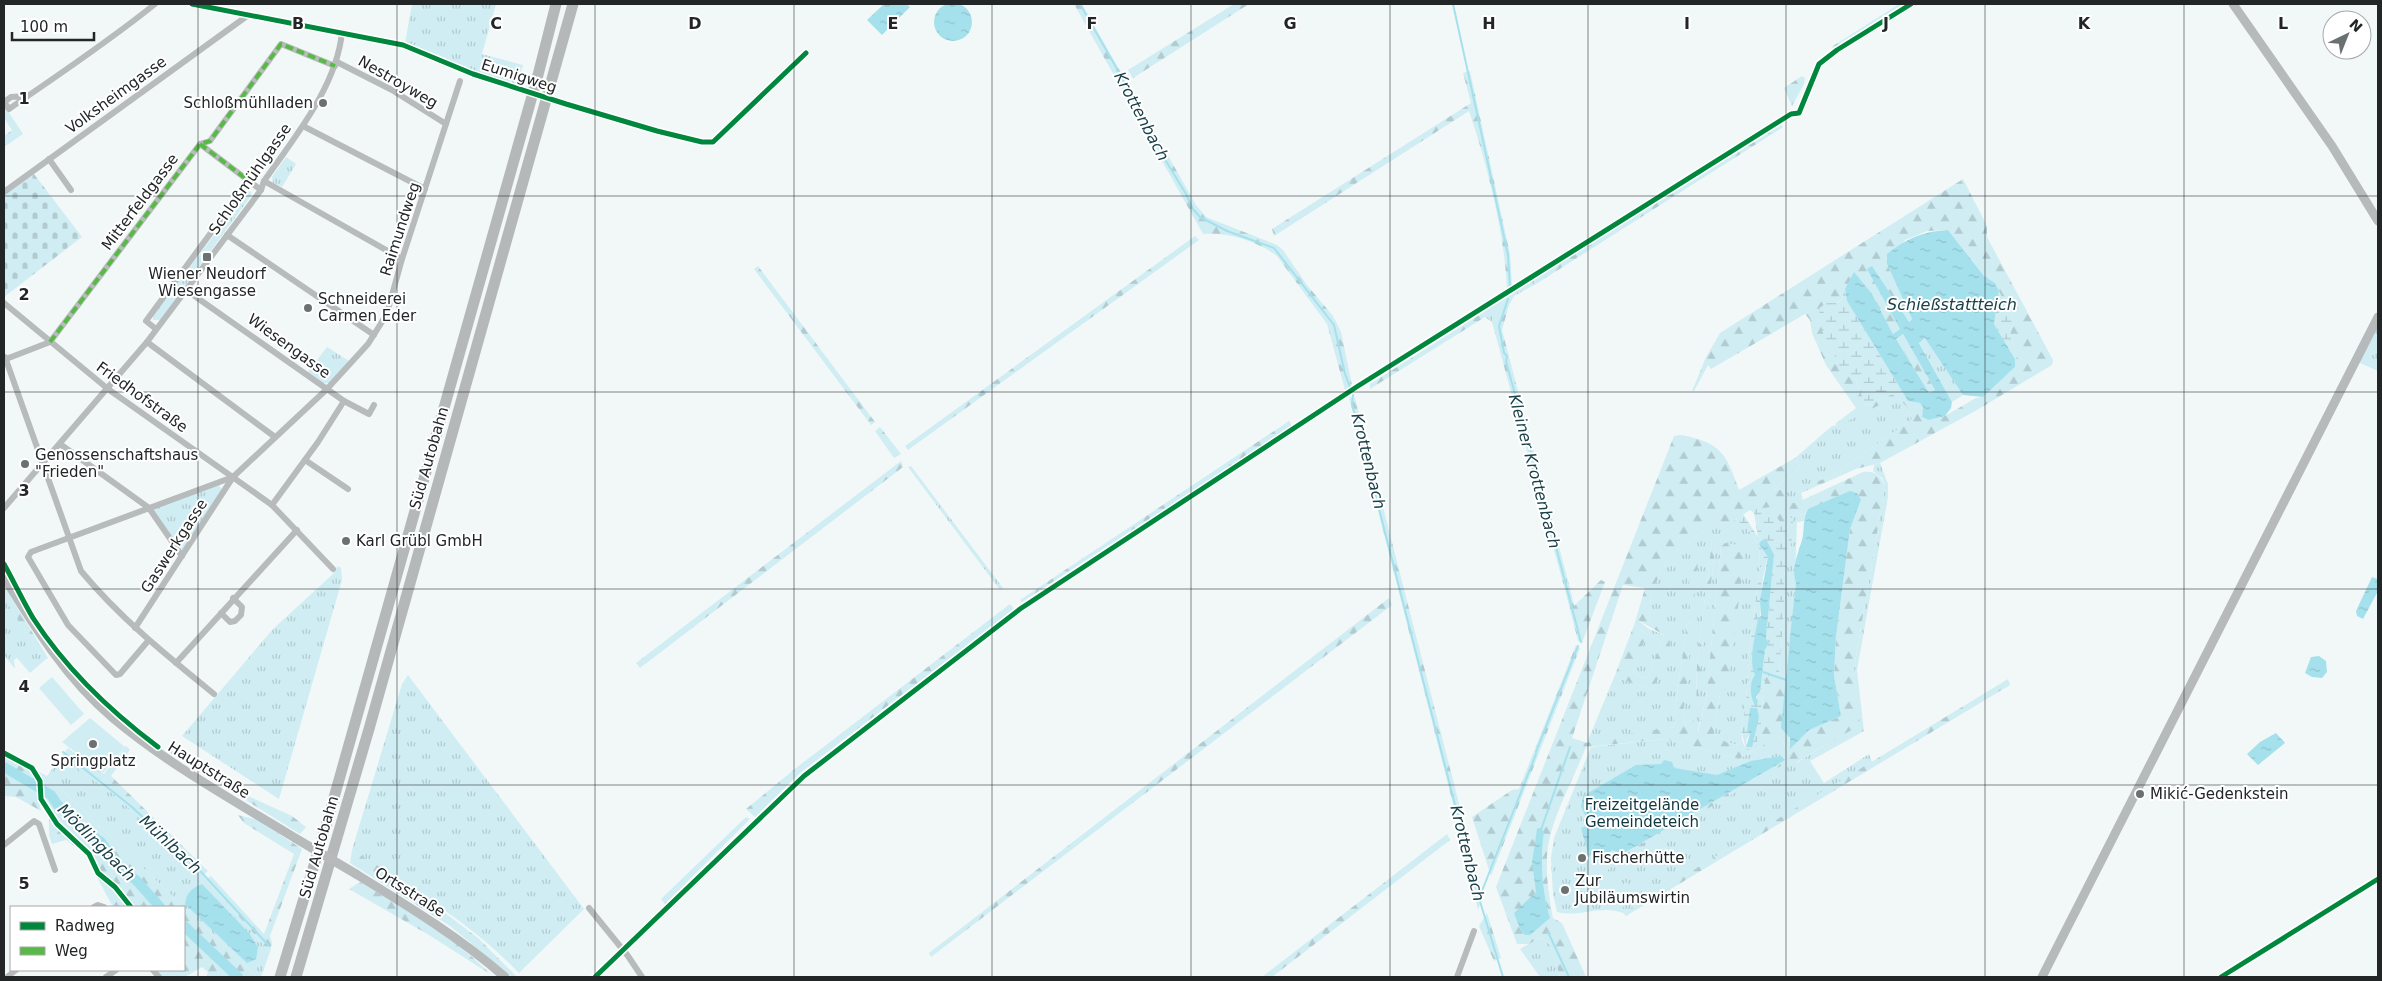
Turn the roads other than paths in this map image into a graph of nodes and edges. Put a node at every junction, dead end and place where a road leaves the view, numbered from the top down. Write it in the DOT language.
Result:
graph roads {
  1 [pos="155,4"];
  2 [pos="192,4"];
  3 [pos="556,4"];
  4 [pos="573,4"];
  5 [pos="2233,4"];
  6 [pos="247,16"];
  7 [pos="342,32"];
  8 [pos="281,44"];
  9 [pos="806,53"];
  10 [pos="336,64"];
  11 [pos="460,81"];
  12 [pos="27,96"];
  13 [pos="446,124"];
  14 [pos="303,126"];
  15 [pos="200,144"];
  16 [pos="49,159"];
  17 [pos="249,181"];
  18 [pos="264,181"];
  19 [pos="426,189"];
  20 [pos="71,190"];
  21 [pos="261,190"];
  22 [pos="4,192"];
  23 [pos="2378,221"];
  24 [pos="227,235"];
  25 [pos="402,258"];
  26 [pos="186,290"];
  27 [pos="4,303"];
  28 [pos="2378,307"];
  29 [pos="2378,317"];
  30 [pos="2372,327"];
  31 [pos="156,329"];
  32 [pos="374,335"];
  33 [pos="50,342"];
  34 [pos="147,342"];
  35 [pos="5,357"];
  36 [pos="108,389"];
  37 [pos="327,389"];
  38 [pos="344,402"];
  39 [pos="374,405"];
  40 [pos="276,437"];
  41 [pos="60,444"];
  42 [pos="304,460"];
  43 [pos="43,464"];
  44 [pos="233,477"];
  45 [pos="348,488"];
  46 [pos="272,505"];
  47 [pos="4,508"];
  48 [pos="150,508"];
  49 [pos="297,530"];
  50 [pos="69,538"];
  51 [pos="182,556"];
  52 [pos="333,569"];
  53 [pos="4,576"];
  54 [pos="233,598"];
  55 [pos="221,613"];
  56 [pos="135,628"];
  57 [pos="148,641"];
  58 [pos="176,663"];
  59 [pos="214,694"];
  60 [pos="295,838"];
  61 [pos="4,845"];
  62 [pos="55,870"];
  63 [pos="589,908"];
  64 [pos="652,921"];
  65 [pos="1474,931"];
  66 [pos="622,951"];
  67 [pos="280,977"];
  68 [pos="296,977"];
  69 [pos="505,977"];
  70 [pos="595,977"];
  71 [pos="642,977"];
  72 [pos="1457,977"];
  73 [pos="2042,977"];
  1 -- 12 [label="street"];
  2 -- 6 [label="street, Eumigweg"];
  3 -- 67 [label="highway, Süd Autobahn"];
  4 -- 68 [label="highway, Süd Autobahn"];
  5 -- 23 [label="main road"];
  6 -- 7 [label="street, Eumigweg"];
  6 -- 16 [label="street, Volksheimgasse"];
  7 -- 9 [label="street, Eumigweg, bridge"];
  7 -- 10 [label="street, Schloßmühlgasse"];
  8 -- 10 [label="street, Nestroyweg"];
  8 -- 15 [label="street, Mitterfeldgasse"];
  10 -- 13 [label="street, Nestroyweg"];
  10 -- 14 [label="street, Schloßmühlgasse"];
  11 -- 13 [label="street, Raimundweg"];
  13 -- 19 [label="street, Raimundweg"];
  14 -- 18 [label="street, Schloßmühlgasse"];
  14 -- 19 [label="street"];
  15 -- 17 [label="street"];
  15 -- 33 [label="street, Mitterfeldgasse"];
  16 -- 20 [label="street"];
  16 -- 22 [label="street, Volksheimgasse"];
  17 -- 21 [label="street"];
  17 -- 31 [label="street, Schloßmühlgasse"];
  18 -- 21 [label="street, Schloßmühlgasse"];
  18 -- 25 [label="street"];
  19 -- 25 [label="street, Raimundweg"];
  21 -- 24 [label="street, Schloßmühlgasse"];
  24 -- 26 [label="street, Schloßmühlgasse"];
  24 -- 32 [label="street"];
  25 -- 32 [label="street, Raimundweg"];
  26 -- 31 [label="street, Schloßmühlgasse"];
  26 -- 37 [label="street, Wiesengasse"];
  27 -- 33 [label="street, Friedhofstraße"];
  28 -- 30 [label="main road"];
  29 -- 30 [label="main road"];
  30 -- 73 [label="main road"];
  31 -- 34 [label="street, Schloßmühlgasse"];
  32 -- 37 [label="street, Raimundweg"];
  33 -- 35 [label="street"];
  33 -- 36 [label="street, Friedhofstraße"];
  34 -- 36 [label="street, Schloßmühlgasse"];
  34 -- 40 [label="street"];
  35 -- 43 [label="street"];
  36 -- 41 [label="street, Schloßmühlgasse"];
  36 -- 44 [label="street, Friedhofstraße"];
  37 -- 38 [label="street, Wiesengasse"];
  37 -- 40 [label="street, Raimundweg"];
  38 -- 39 [label="street, Wiesengasse"];
  38 -- 42 [label="street"];
  40 -- 44 [label="street, Raimundweg"];
  41 -- 43 [label="street, Schloßmühlgasse"];
  41 -- 48 [label="street"];
  42 -- 45 [label="street"];
  42 -- 46 [label="street"];
  43 -- 47 [label="street, Schloßmühlgasse"];
  43 -- 50 [label="street"];
  44 -- 46 [label="street, Friedhofstraße"];
  44 -- 48 [label="street"];
  44 -- 51 [label="street, Gaswerkgasse"];
  46 -- 49 [label="street, Friedhofstraße"];
  48 -- 50 [label="street"];
  48 -- 51 [label="street"];
  49 -- 52 [label="street, Friedhofstraße"];
  49 -- 54 [label="street"];
  50 -- 56 [label="street"];
  50 -- 57 [label="street"];
  51 -- 56 [label="street, Gaswerkgasse"];
  53 -- 60 [label="main road, Hauptstraße"];
  54 -- 55 [label="street"];
  54 -- 55 [label="street"];
  55 -- 58 [label="street"];
  56 -- 57 [label="street"];
  57 -- 58 [label="street"];
  58 -- 59 [label="street"];
  60 -- 69 [label="main road, Ortsstraße, bridge"];
  61 -- 62 [label="street"];
  63 -- 66 [label="street"];
  64 -- 66 [label="street"];
  65 -- 72 [label="street"];
  66 -- 70 [label="street"];
  66 -- 71 [label="street"];
}
